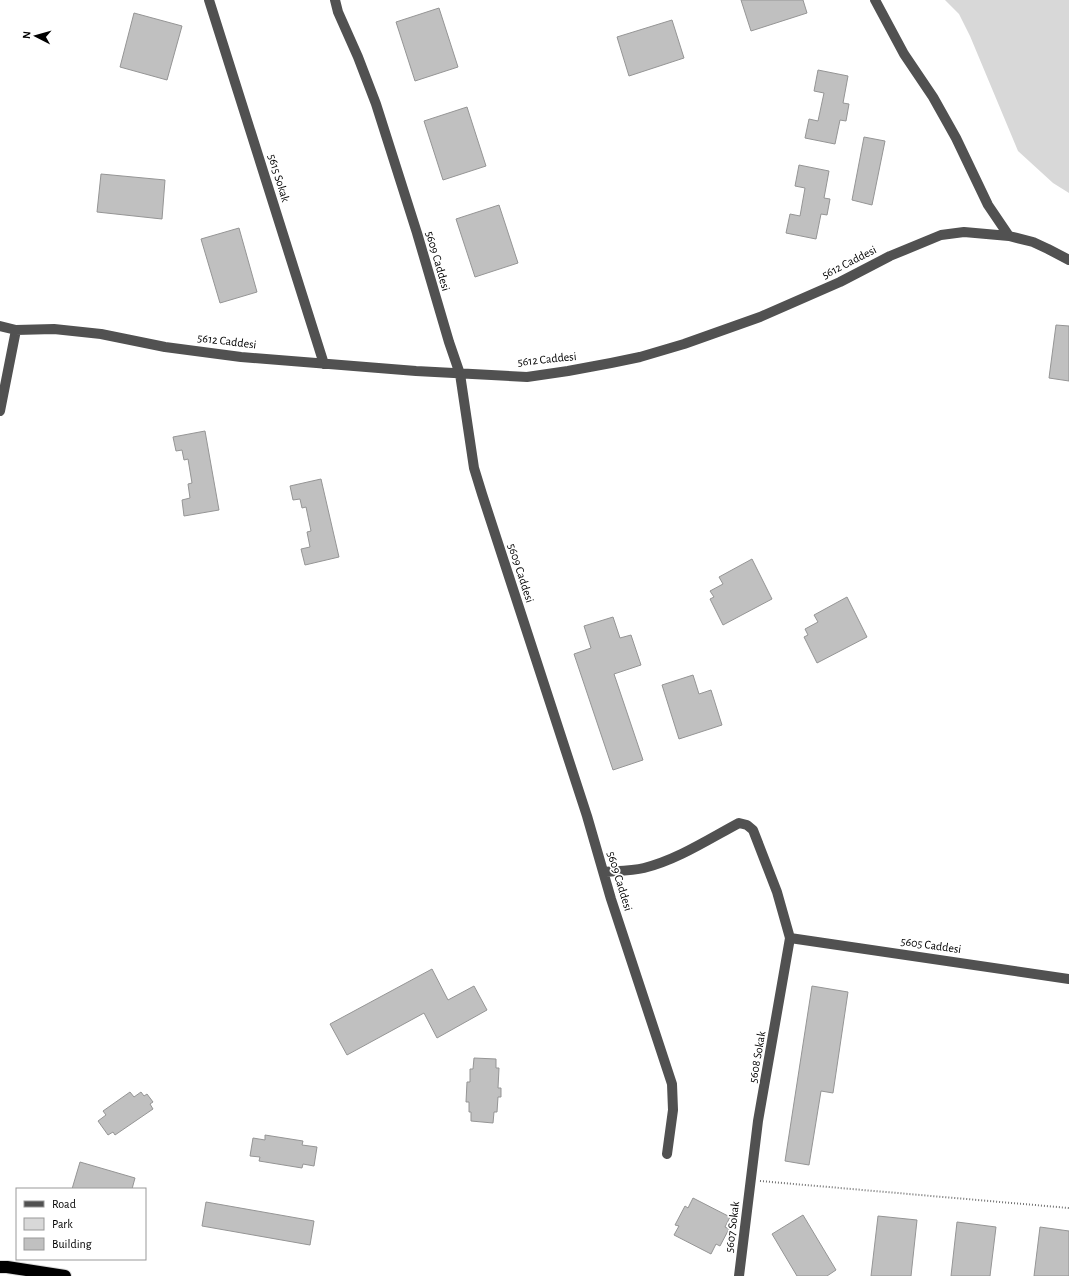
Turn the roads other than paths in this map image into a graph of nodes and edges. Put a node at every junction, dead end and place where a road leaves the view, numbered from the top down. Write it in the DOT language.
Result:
graph roads {
  1 [pos="209,0"];
  2 [pos="335,0"];
  3 [pos="876,0"];
  4 [pos="1009,236"];
  5 [pos="1069,260"];
  6 [pos="0,326"];
  7 [pos="16,330"];
  8 [pos="324,364"];
  9 [pos="460,374"];
  10 [pos="0,411"];
  11 [pos="604,872"];
  12 [pos="790,938"];
  13 [pos="1069,979"];
  14 [pos="667,1154"];
  15 [pos="751,1181"];
  16 [pos="0,1267"];
  17 [pos="65,1276"];
  18 [pos="739,1276"];
  1 -- 8 [label="street, 5615 Sokak"];
  2 -- 9 [label="street, 5609 Caddesi"];
  3 -- 4 [label="street"];
  4 -- 5 [label="street, 5612 Caddesi"];
  4 -- 9 [label="street, 5612 Caddesi"];
  6 -- 7 [label="street, 5612 Caddesi"];
  7 -- 8 [label="street, 5612 Caddesi"];
  7 -- 10 [label="street"];
  8 -- 9 [label="street, 5612 Caddesi"];
  9 -- 11 [label="street, 5609 Caddesi"];
  11 -- 12 [label="street"];
  11 -- 14 [label="street, 5609 Caddesi"];
  12 -- 13 [label="street, 5605 Caddesi"];
  12 -- 15 [label="street, 5608 Sokak"];
  15 -- 18 [label="street, 5607 Sokak"];
  16 -- 17 [label="highway"];
}
